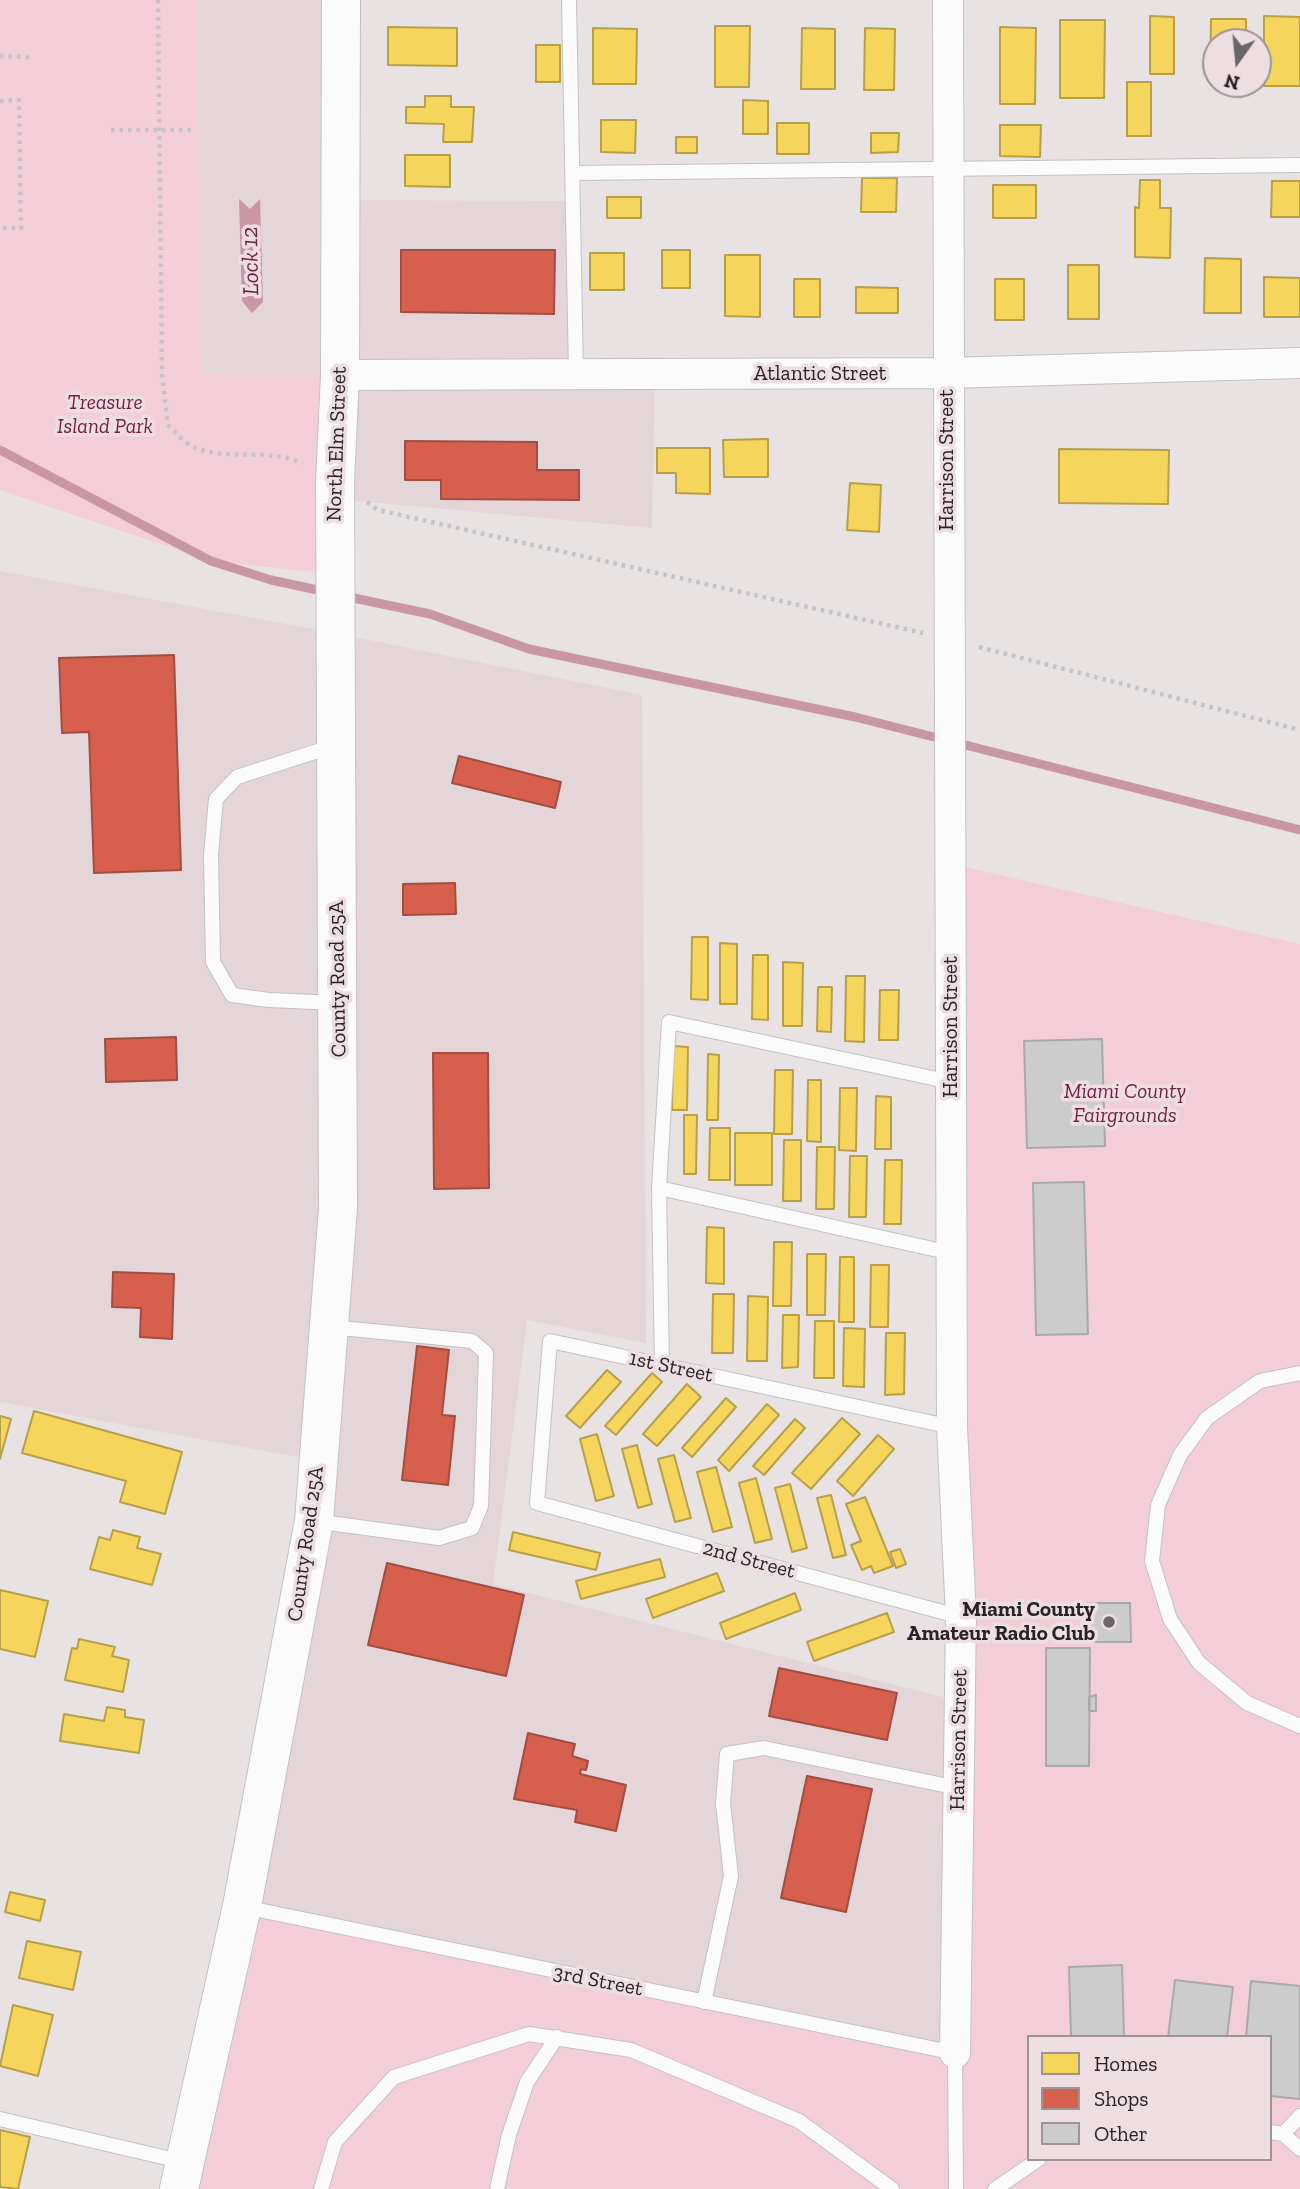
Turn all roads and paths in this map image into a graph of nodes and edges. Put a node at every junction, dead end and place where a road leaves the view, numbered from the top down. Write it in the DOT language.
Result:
graph roads {
  1 [pos="158,0"];
  2 [pos="341,0"];
  3 [pos="569,0"];
  4 [pos="948,0"];
  5 [pos="0,56"];
  6 [pos="29,57"];
  7 [pos="0,101"];
  8 [pos="111,130"];
  9 [pos="160,130"];
  10 [pos="195,130"];
  11 [pos="1300,165"];
  12 [pos="947,168"];
  13 [pos="572,173"];
  14 [pos="0,228"];
  15 [pos="1300,363"];
  16 [pos="947,373"];
  17 [pos="340,374"];
  18 [pos="576,374"];
  19 [pos="335,482"];
  20 [pos="948,639"];
  21 [pos="1300,730"];
  22 [pos="336,746"];
  23 [pos="337,888"];
  24 [pos="338,1003"];
  25 [pos="951,1082"];
  26 [pos="659,1188"];
  27 [pos="951,1253"];
  28 [pos="328,1327"];
  29 [pos="662,1365"];
  30 [pos="1300,1373"];
  31 [pos="952,1427"];
  32 [pos="537,1503"];
  33 [pos="314,1521"];
  34 [pos="961,1617"];
  35 [pos="1300,1726"];
  36 [pos="958,1788"];
  37 [pos="243,1906"];
  38 [pos="704,2002"];
  39 [pos="557,2038"];
  40 [pos="955,2053"];
  41 [pos="1300,2116"];
  42 [pos="0,2119"];
  43 [pos="1277,2133"];
  44 [pos="1300,2149"];
  45 [pos="1037,2161"];
  46 [pos="182,2176"];
  47 [pos="321,2189"];
  48 [pos="497,2189"];
  49 [pos="892,2189"];
  50 [pos="956,2189"];
  51 [pos="995,2189"];
  1 -- 9 [label="path"];
  2 -- 17 [label="main road, North Elm Street"];
  3 -- 13 [label="lane"];
  4 -- 12 [label="street, Harrison Street"];
  5 -- 6 [label="path"];
  7 -- 14 [label="path"];
  8 -- 9 [label="path"];
  9 -- 10 [label="path"];
  9 -- 19 [label="path"];
  11 -- 12 [label="lane"];
  12 -- 13 [label="lane"];
  12 -- 16 [label="street, Harrison Street"];
  13 -- 18 [label="lane"];
  15 -- 16 [label="street, Atlantic Street"];
  16 -- 18 [label="street, Atlantic Street"];
  16 -- 20 [label="street, Harrison Street"];
  17 -- 18 [label="street, Atlantic Street"];
  17 -- 19 [label="main road, North Elm Street"];
  19 -- 20 [label="path"];
  19 -- 22 [label="main road, North Elm Street"];
  20 -- 21 [label="path"];
  20 -- 25 [label="street, Harrison Street"];
  22 -- 23 [label="main road, North Elm Street"];
  22 -- 24 [label="lane"];
  23 -- 24 [label="main road, County Road 25A"];
  24 -- 28 [label="main road, County Road 25A"];
  25 -- 26 [label="lane"];
  25 -- 27 [label="street, Harrison Street"];
  26 -- 27 [label="lane"];
  26 -- 29 [label="lane"];
  27 -- 31 [label="street, Harrison Street"];
  28 -- 33 [label="main road, County Road 25A"];
  28 -- 33 [label="lane"];
  29 -- 31 [label="lane, 1st Street"];
  29 -- 32 [label="lane, 1st Street"];
  30 -- 35 [label="lane"];
  31 -- 34 [label="street, Harrison Street"];
  32 -- 34 [label="lane, 2nd Street"];
  33 -- 37 [label="main road, County Road 25A"];
  34 -- 36 [label="street, Harrison Street"];
  36 -- 38 [label="lane"];
  36 -- 40 [label="street, Harrison Street"];
  37 -- 38 [label="lane, 3rd Street"];
  37 -- 46 [label="main road, County Road 25A"];
  38 -- 40 [label="lane, 3rd Street"];
  39 -- 47 [label="lane"];
  39 -- 48 [label="lane"];
  39 -- 49 [label="lane"];
  40 -- 50 [label="lane"];
  41 -- 43 [label="lane"];
  42 -- 46 [label="lane"];
  43 -- 44 [label="lane"];
  45 -- 51 [label="lane"];
}
